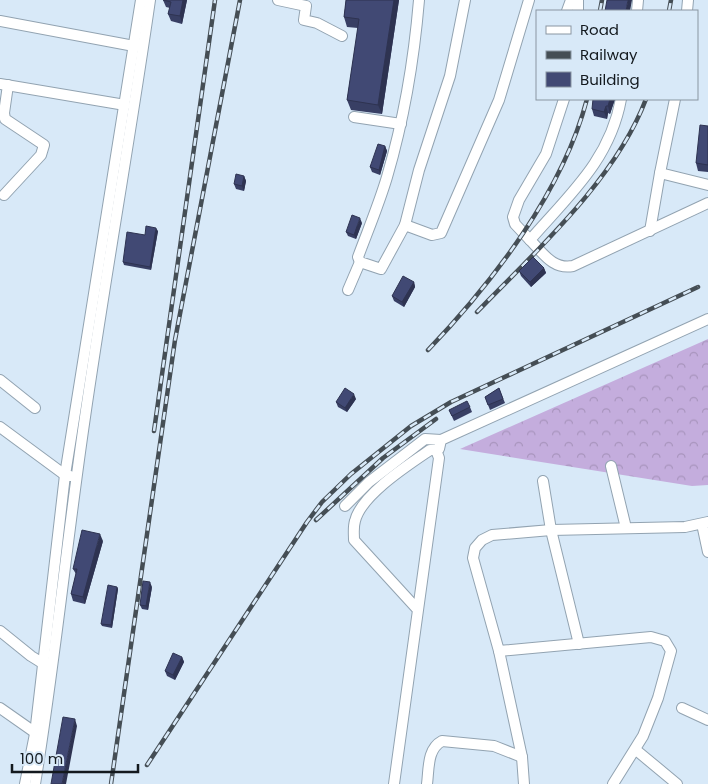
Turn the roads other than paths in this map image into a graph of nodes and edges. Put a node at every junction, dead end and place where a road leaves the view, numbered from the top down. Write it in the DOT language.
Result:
graph roads {
  1 [pos="141,0"];
  2 [pos="150,0"];
  3 [pos="278,0"];
  4 [pos="418,0"];
  5 [pos="465,0"];
  6 [pos="529,0"];
  7 [pos="0,22"];
  8 [pos="342,36"];
  9 [pos="134,46"];
  10 [pos="4,84"];
  11 [pos="564,100"];
  12 [pos="621,100"];
  13 [pos="676,100"];
  14 [pos="125,105"];
  15 [pos="354,117"];
  16 [pos="401,124"];
  17 [pos="660,173"];
  18 [pos="708,185"];
  19 [pos="4,195"];
  20 [pos="708,203"];
  21 [pos="405,225"];
  22 [pos="650,231"];
  23 [pos="530,240"];
  24 [pos="360,262"];
  25 [pos="348,290"];
  26 [pos="708,319"];
  27 [pos="0,380"];
  28 [pos="35,408"];
  29 [pos="0,427"];
  30 [pos="440,440"];
  31 [pos="436,450"];
  32 [pos="611,466"];
  33 [pos="65,475"];
  34 [pos="77,478"];
  35 [pos="543,481"];
  36 [pos="345,506"];
  37 [pos="705,523"];
  38 [pos="626,528"];
  39 [pos="551,530"];
  40 [pos="708,552"];
  41 [pos="418,610"];
  42 [pos="0,631"];
  43 [pos="579,644"];
  44 [pos="499,651"];
  45 [pos="48,666"];
  46 [pos="0,708"];
  47 [pos="682,708"];
  48 [pos="708,720"];
  49 [pos="39,736"];
  50 [pos="636,750"];
  51 [pos="522,757"];
  52 [pos="25,784"];
  53 [pos="36,784"];
  54 [pos="394,784"];
  55 [pos="427,784"];
  56 [pos="524,784"];
  57 [pos="613,784"];
  58 [pos="677,784"];
  1 -- 9 [label="street"];
  2 -- 34 [label="street"];
  3 -- 8 [label="street"];
  4 -- 16 [label="street"];
  5 -- 21 [label="street"];
  6 -- 21 [label="street"];
  7 -- 9 [label="street"];
  9 -- 14 [label="street"];
  10 -- 14 [label="street"];
  10 -- 19 [label="street"];
  11 -- 23 [label="street"];
  12 -- 23 [label="street"];
  13 -- 17 [label="street"];
  14 -- 33 [label="street"];
  15 -- 16 [label="street"];
  16 -- 24 [label="street"];
  17 -- 18 [label="street"];
  17 -- 22 [label="street"];
  20 -- 22 [label="street"];
  21 -- 24 [label="street"];
  22 -- 23 [label="street"];
  24 -- 25 [label="street"];
  26 -- 30 [label="street"];
  27 -- 28 [label="street"];
  29 -- 33 [label="street"];
  30 -- 31 [label="street"];
  30 -- 36 [label="street"];
  31 -- 41 [label="street"];
  31 -- 41 [label="street"];
  32 -- 38 [label="street"];
  33 -- 34 [label="street"];
  33 -- 45 [label="street"];
  34 -- 45 [label="street"];
  35 -- 39 [label="street"];
  37 -- 38 [label="street"];
  37 -- 40 [label="street"];
  38 -- 39 [label="street"];
  39 -- 43 [label="street"];
  39 -- 44 [label="street"];
  41 -- 54 [label="street"];
  42 -- 45 [label="street"];
  43 -- 44 [label="street"];
  43 -- 50 [label="street"];
  44 -- 51 [label="street"];
  45 -- 49 [label="street"];
  46 -- 49 [label="street"];
  47 -- 48 [label="street"];
  49 -- 52 [label="street"];
  49 -- 53 [label="street"];
  50 -- 57 [label="street"];
  50 -- 58 [label="street"];
  51 -- 55 [label="street"];
  51 -- 56 [label="street"];
}
